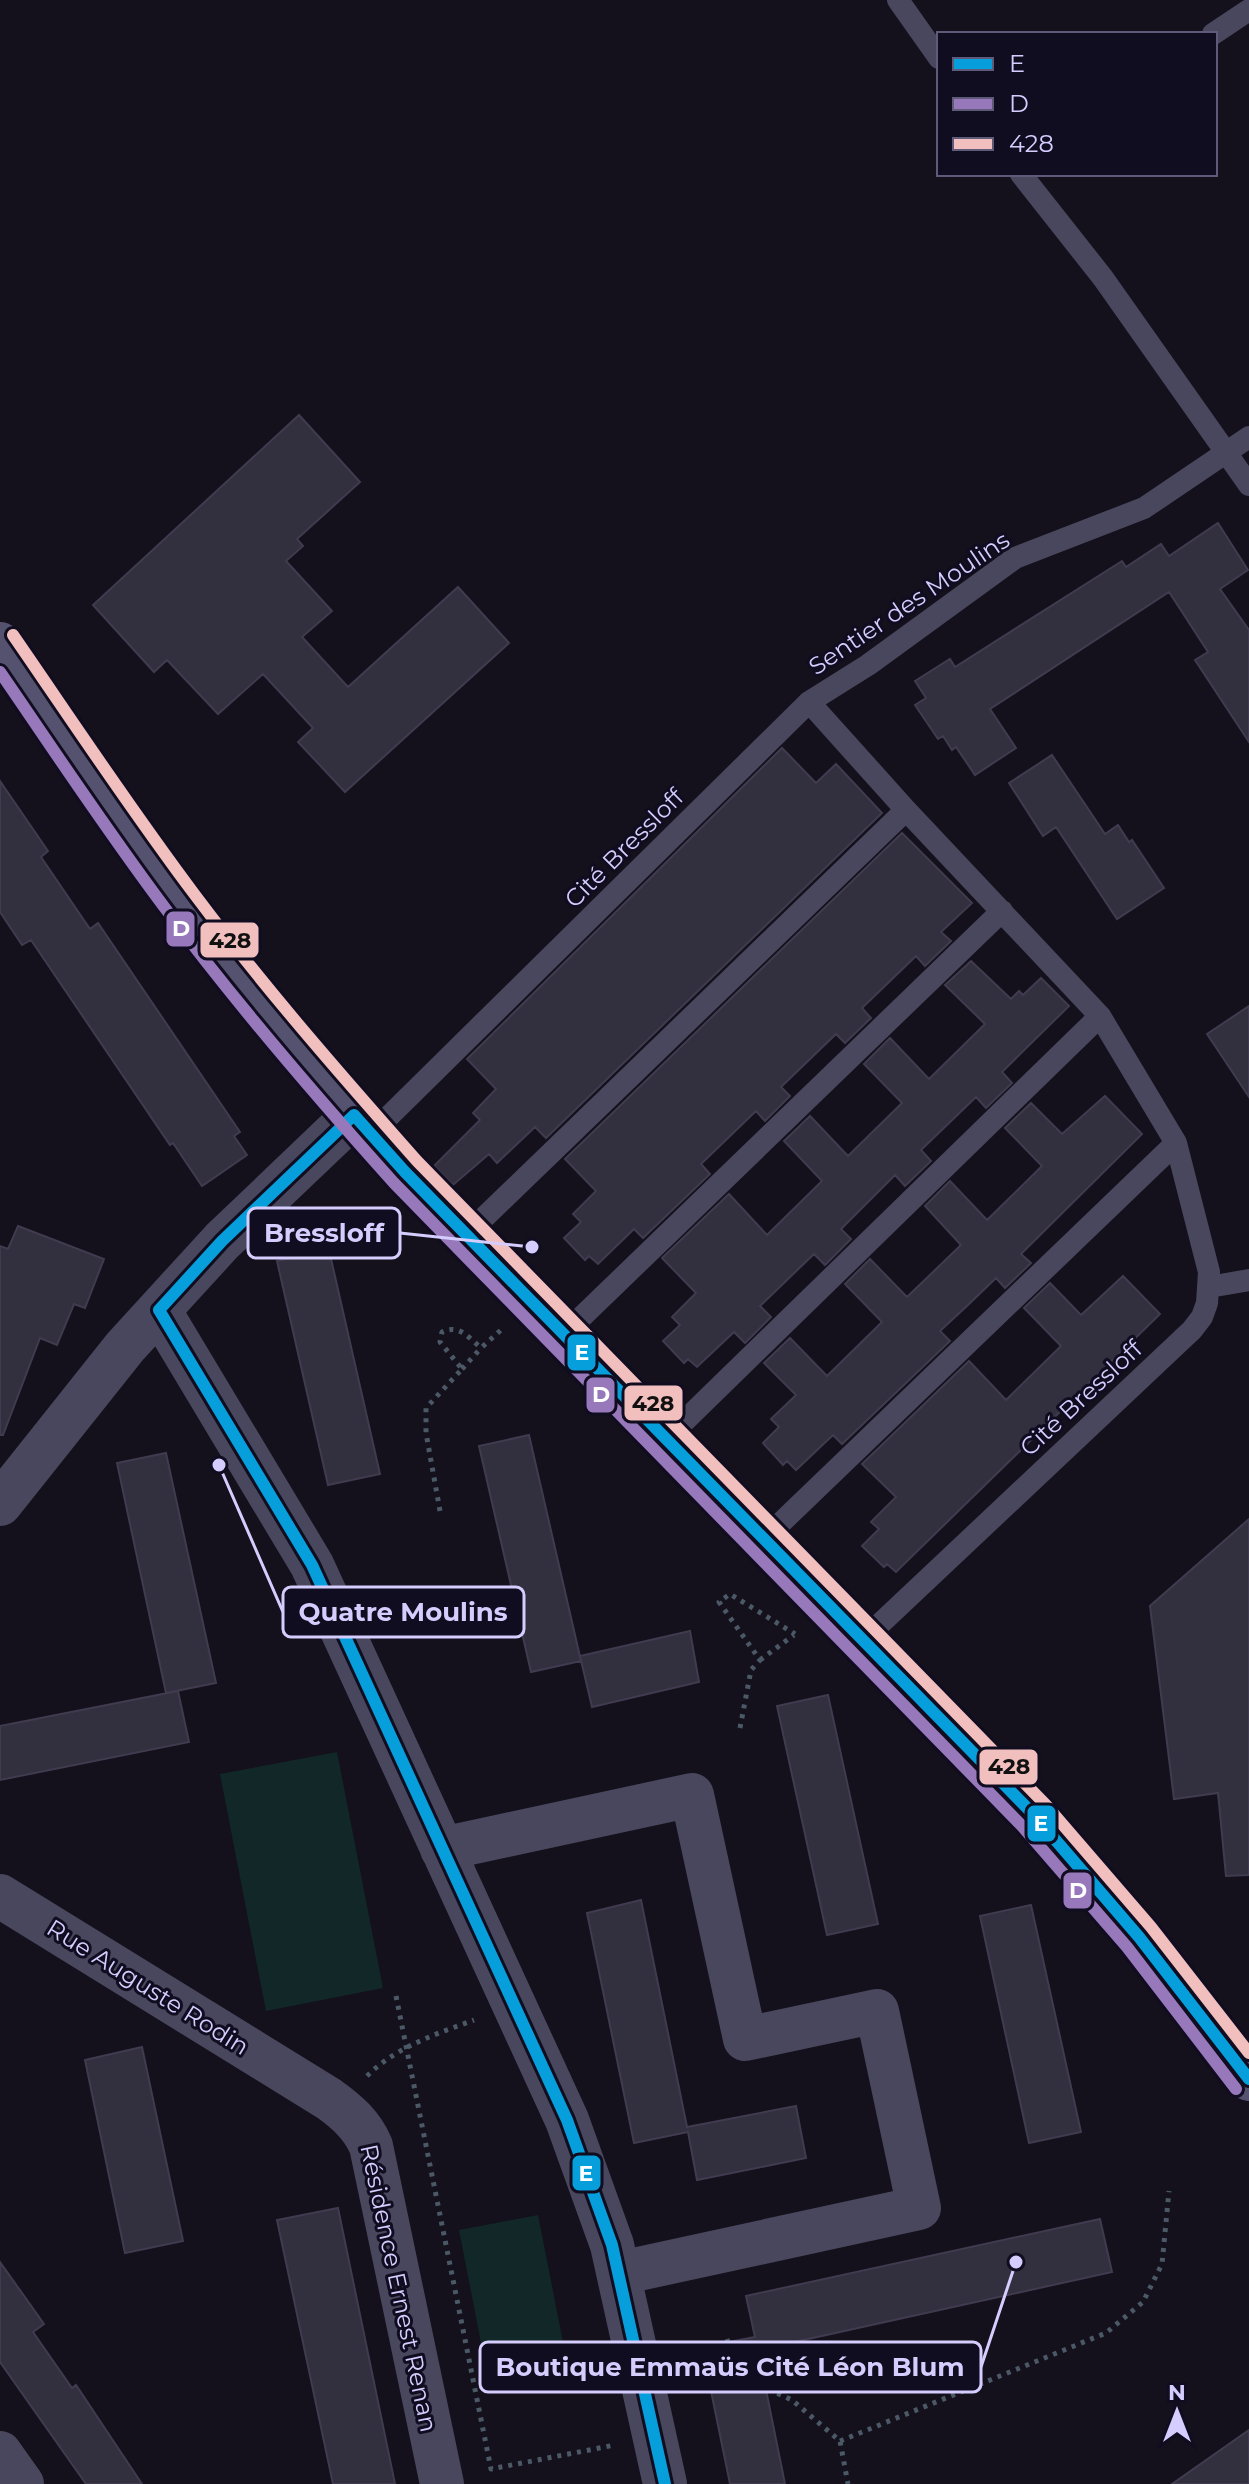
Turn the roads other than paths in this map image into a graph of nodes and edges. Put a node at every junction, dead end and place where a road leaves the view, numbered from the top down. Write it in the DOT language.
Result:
graph roads {
  1 [pos="898,0"];
  2 [pos="1249,10"];
  3 [pos="1216,32"];
  4 [pos="937,55"];
  5 [pos="1023,176"];
  6 [pos="1249,437"];
  7 [pos="1227,450"];
  8 [pos="1249,485"];
  9 [pos="0,644"];
  10 [pos="809,702"];
  11 [pos="906,810"];
  12 [pos="1002,911"];
  13 [pos="1100,1016"];
  14 [pos="362,1124"];
  15 [pos="1176,1143"];
  16 [pos="466,1235"];
  17 [pos="1249,1280"];
  18 [pos="1209,1287"];
  19 [pos="159,1310"];
  20 [pos="564,1334"];
  21 [pos="666,1439"];
  22 [pos="0,1504"];
  23 [pos="764,1539"];
  24 [pos="864,1639"];
  25 [pos="442,1849"];
  26 [pos="0,1896"];
  27 [pos="296,2078"];
  28 [pos="1249,2079"];
  29 [pos="620,2273"];
  30 [pos="0,2453"];
  31 [pos="22,2484"];
  32 [pos="442,2484"];
  33 [pos="665,2484"];
  1 -- 4 [label="lane"];
  2 -- 3 [label="lane"];
  5 -- 7 [label="lane"];
  6 -- 7 [label="lane, Sentier des Moulins"];
  7 -- 8 [label="lane"];
  7 -- 10 [label="lane, Sentier des Moulins"];
  9 -- 14 [label="main road"];
  10 -- 11 [label="lane, Cité Bressloff"];
  10 -- 14 [label="lane, Cité Bressloff"];
  11 -- 12 [label="lane, Cité Bressloff"];
  11 -- 16 [label="lane"];
  12 -- 13 [label="lane, Cité Bressloff"];
  12 -- 20 [label="lane"];
  13 -- 15 [label="lane, Cité Bressloff"];
  13 -- 21 [label="lane"];
  14 -- 16 [label="main road"];
  14 -- 19 [label="street"];
  15 -- 18 [label="lane, Cité Bressloff"];
  15 -- 23 [label="lane"];
  16 -- 20 [label="main road"];
  17 -- 18 [label="lane"];
  18 -- 24 [label="lane, Cité Bressloff"];
  19 -- 22 [label="street"];
  19 -- 25 [label="street"];
  20 -- 21 [label="main road"];
  21 -- 23 [label="main road"];
  23 -- 24 [label="main road"];
  24 -- 28 [label="main road"];
  25 -- 29 [label="street"];
  25 -- 29 [label="street"];
  26 -- 27 [label="street, Rue Auguste Rodin"];
  27 -- 32 [label="street, Résidence Ernest Renan"];
  29 -- 33 [label="street"];
  30 -- 31 [label="street"];
}
